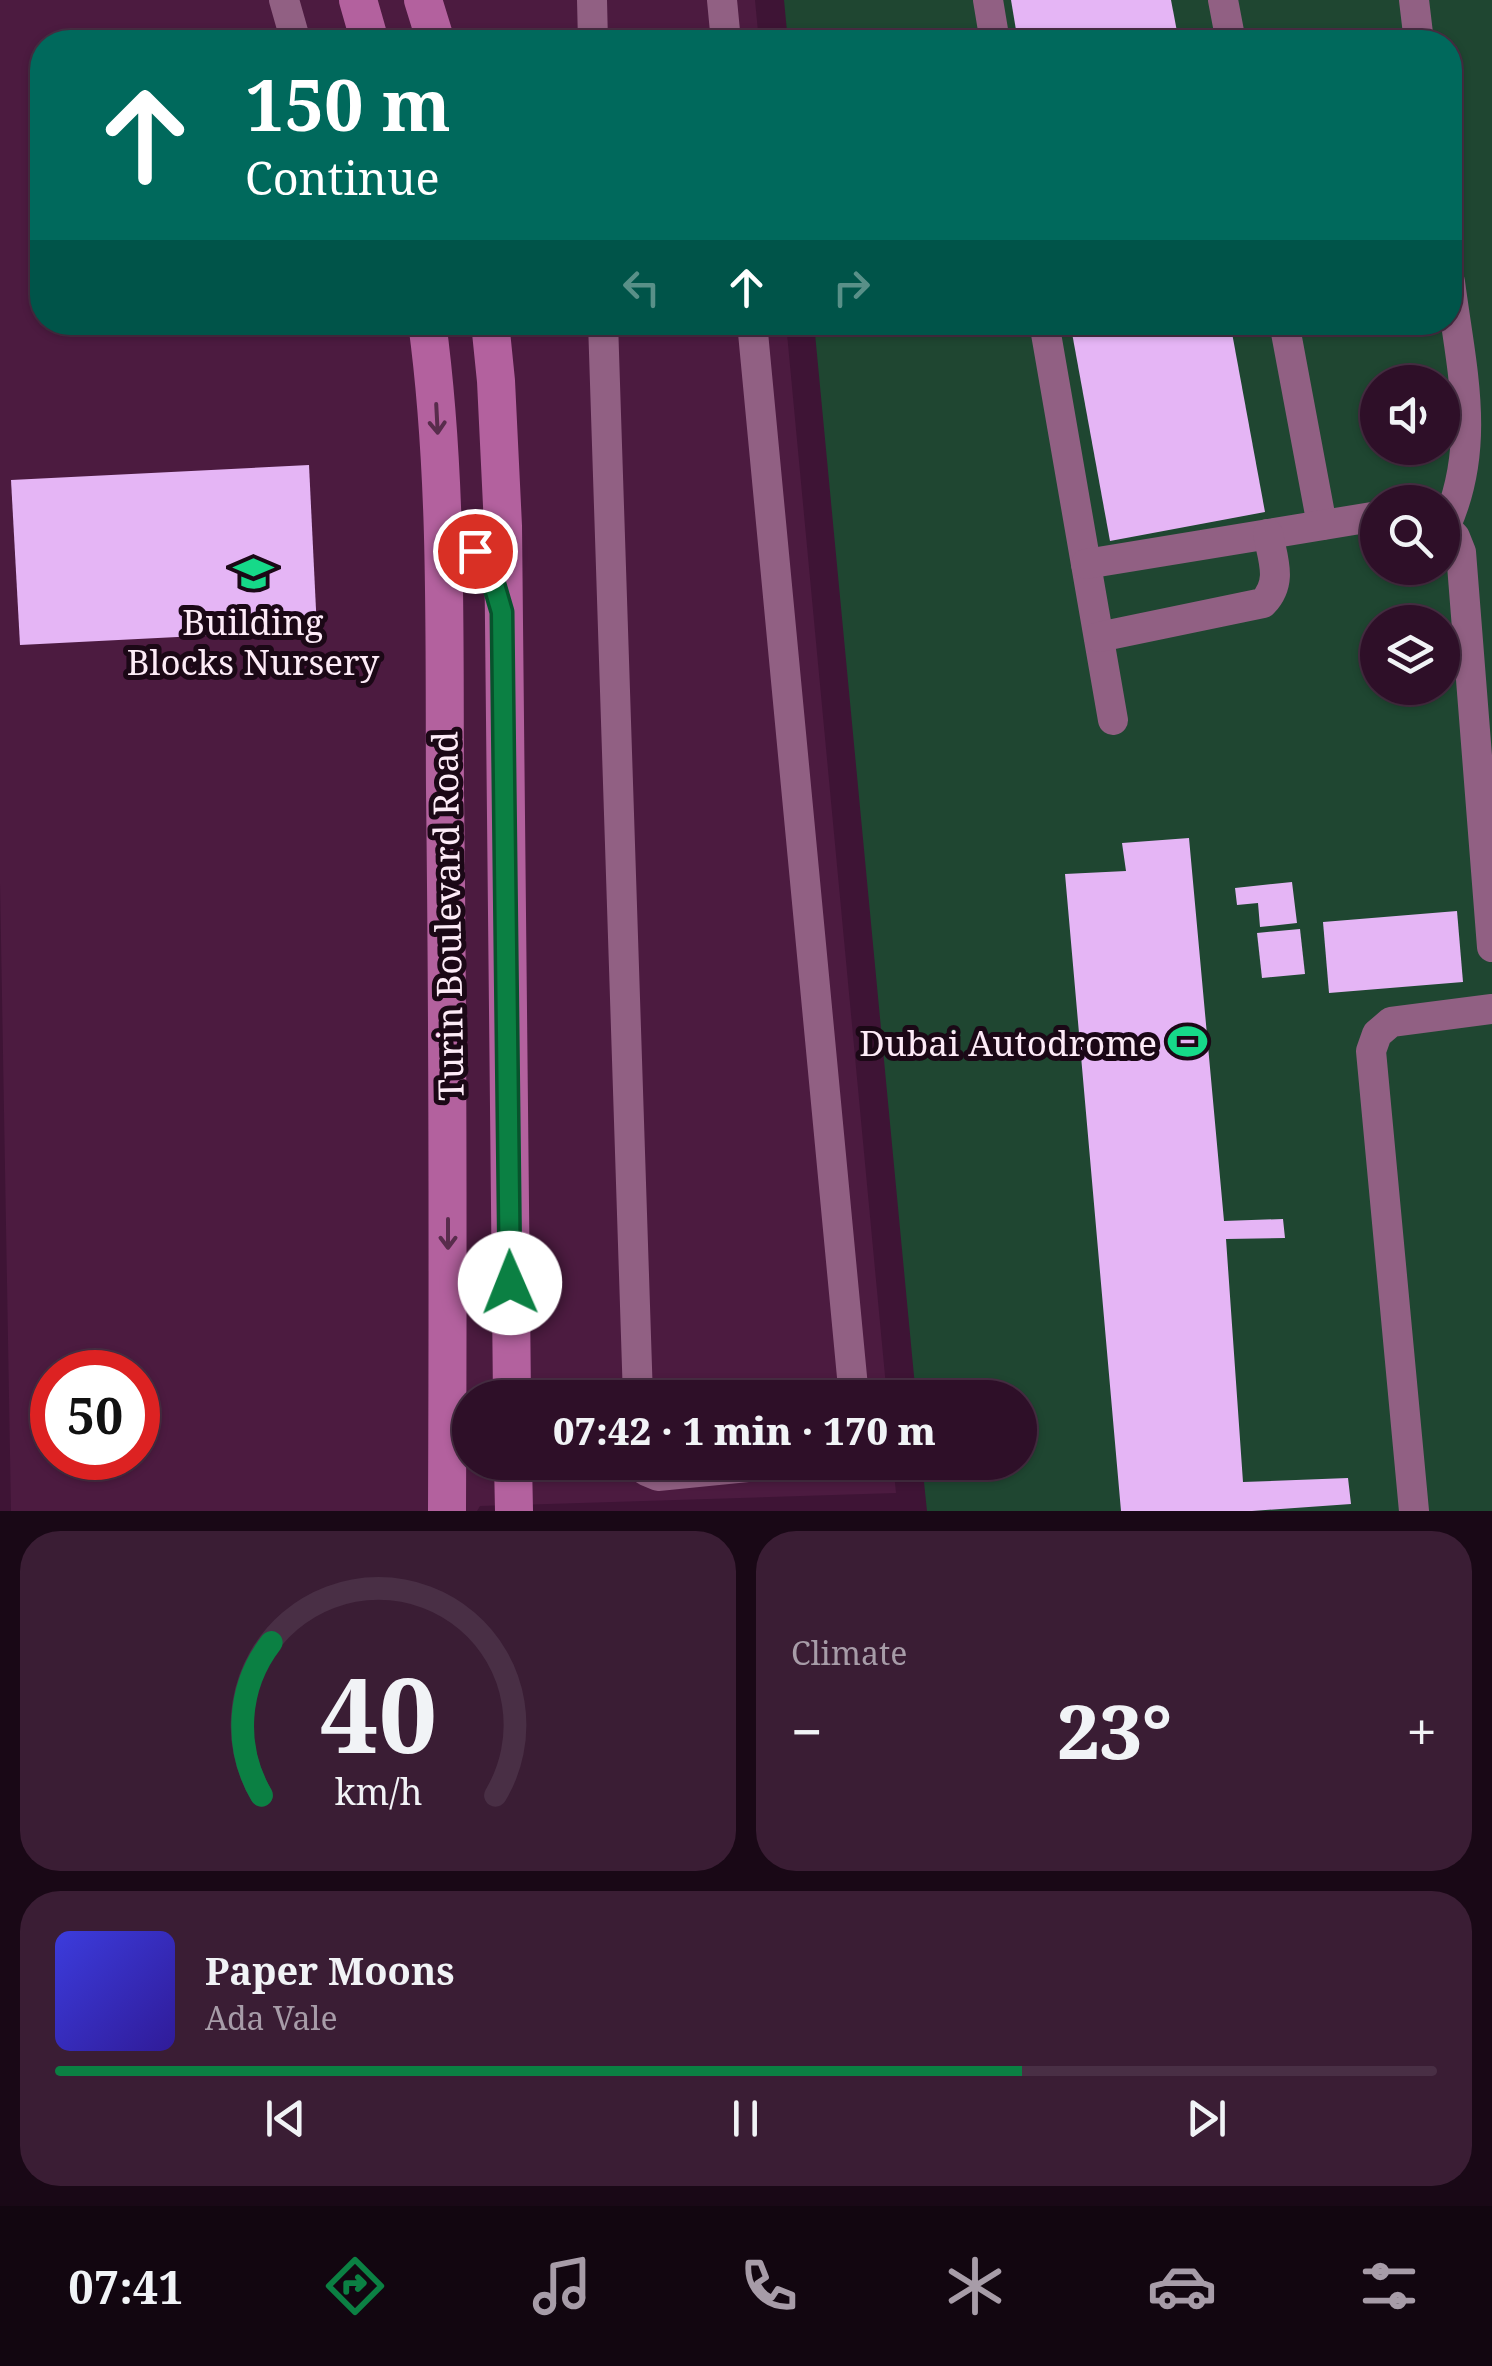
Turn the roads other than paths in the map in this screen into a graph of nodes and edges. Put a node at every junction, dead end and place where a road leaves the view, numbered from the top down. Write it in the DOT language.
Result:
graph roads {
  1 [pos="284,0"];
  2 [pos="358,0"];
  3 [pos="424,0"];
  4 [pos="592,0"];
  5 [pos="722,0"];
  6 [pos="988,0"];
  7 [pos="1223,0"];
  8 [pos="1414,0"];
  9 [pos="293,30"];
  10 [pos="367,30"];
  11 [pos="433,30"];
  12 [pos="593,30"];
  13 [pos="725,30"];
  14 [pos="993,30"];
  15 [pos="1229,30"];
  16 [pos="1418,30"];
  17 [pos="428,335"];
  18 [pos="491,335"];
  19 [pos="602,335"];
  20 [pos="753,335"];
  21 [pos="1046,335"];
  22 [pos="1286,335"];
  23 [pos="1456,335"];
  24 [pos="1460,486"];
  25 [pos="1360,519"];
  26 [pos="1322,525"];
  27 [pos="1268,534"];
  28 [pos="1460,549"];
  29 [pos="443,563"];
  30 [pos="1086,564"];
  31 [pos="502,612"];
  32 [pos="1099,636"];
  33 [pos="1113,720"];
  34 [pos="1486,770"];
  35 [pos="1492,948"];
  36 [pos="1492,1009"];
  37 [pos="449,1136"];
  38 [pos="508,1169"];
  39 [pos="512,1380"];
  40 [pos="637,1380"];
  41 [pos="852,1380"];
  42 [pos="513,1480"];
  43 [pos="447,1511"];
  44 [pos="514,1511"];
  45 [pos="1414,1511"];
  1 -- 9 [label="lane"];
  2 -- 10 [label="main road"];
  3 -- 11 [label="main road"];
  4 -- 12 [label="lane"];
  5 -- 13 [label="lane"];
  6 -- 14 [label="lane"];
  7 -- 15 [label="lane"];
  8 -- 16 [label="lane"];
  17 -- 29 [label="main road, Turin Boulevard Road, one-way"];
  18 -- 31 [label="main road, Turin Boulevard Road"];
  19 -- 40 [label="lane"];
  20 -- 41 [label="lane"];
  21 -- 30 [label="lane"];
  22 -- 26 [label="lane"];
  23 -- 24 [label="lane"];
  25 -- 26 [label="lane"];
  26 -- 27 [label="lane"];
  27 -- 30 [label="lane"];
  27 -- 32 [label="lane"];
  28 -- 34 [label="lane"];
  29 -- 31 [label="main road"];
  29 -- 37 [label="main road, Turin Boulevard Road"];
  30 -- 32 [label="lane"];
  31 -- 38 [label="main road, Turin Boulevard Road"];
  32 -- 33 [label="lane"];
  34 -- 35 [label="lane"];
  36 -- 45 [label="lane"];
  37 -- 38 [label="main road"];
  37 -- 43 [label="main road, Turin Boulevard Road, one-way"];
  38 -- 39 [label="main road, Turin Boulevard Road"];
  42 -- 44 [label="main road"];
}
